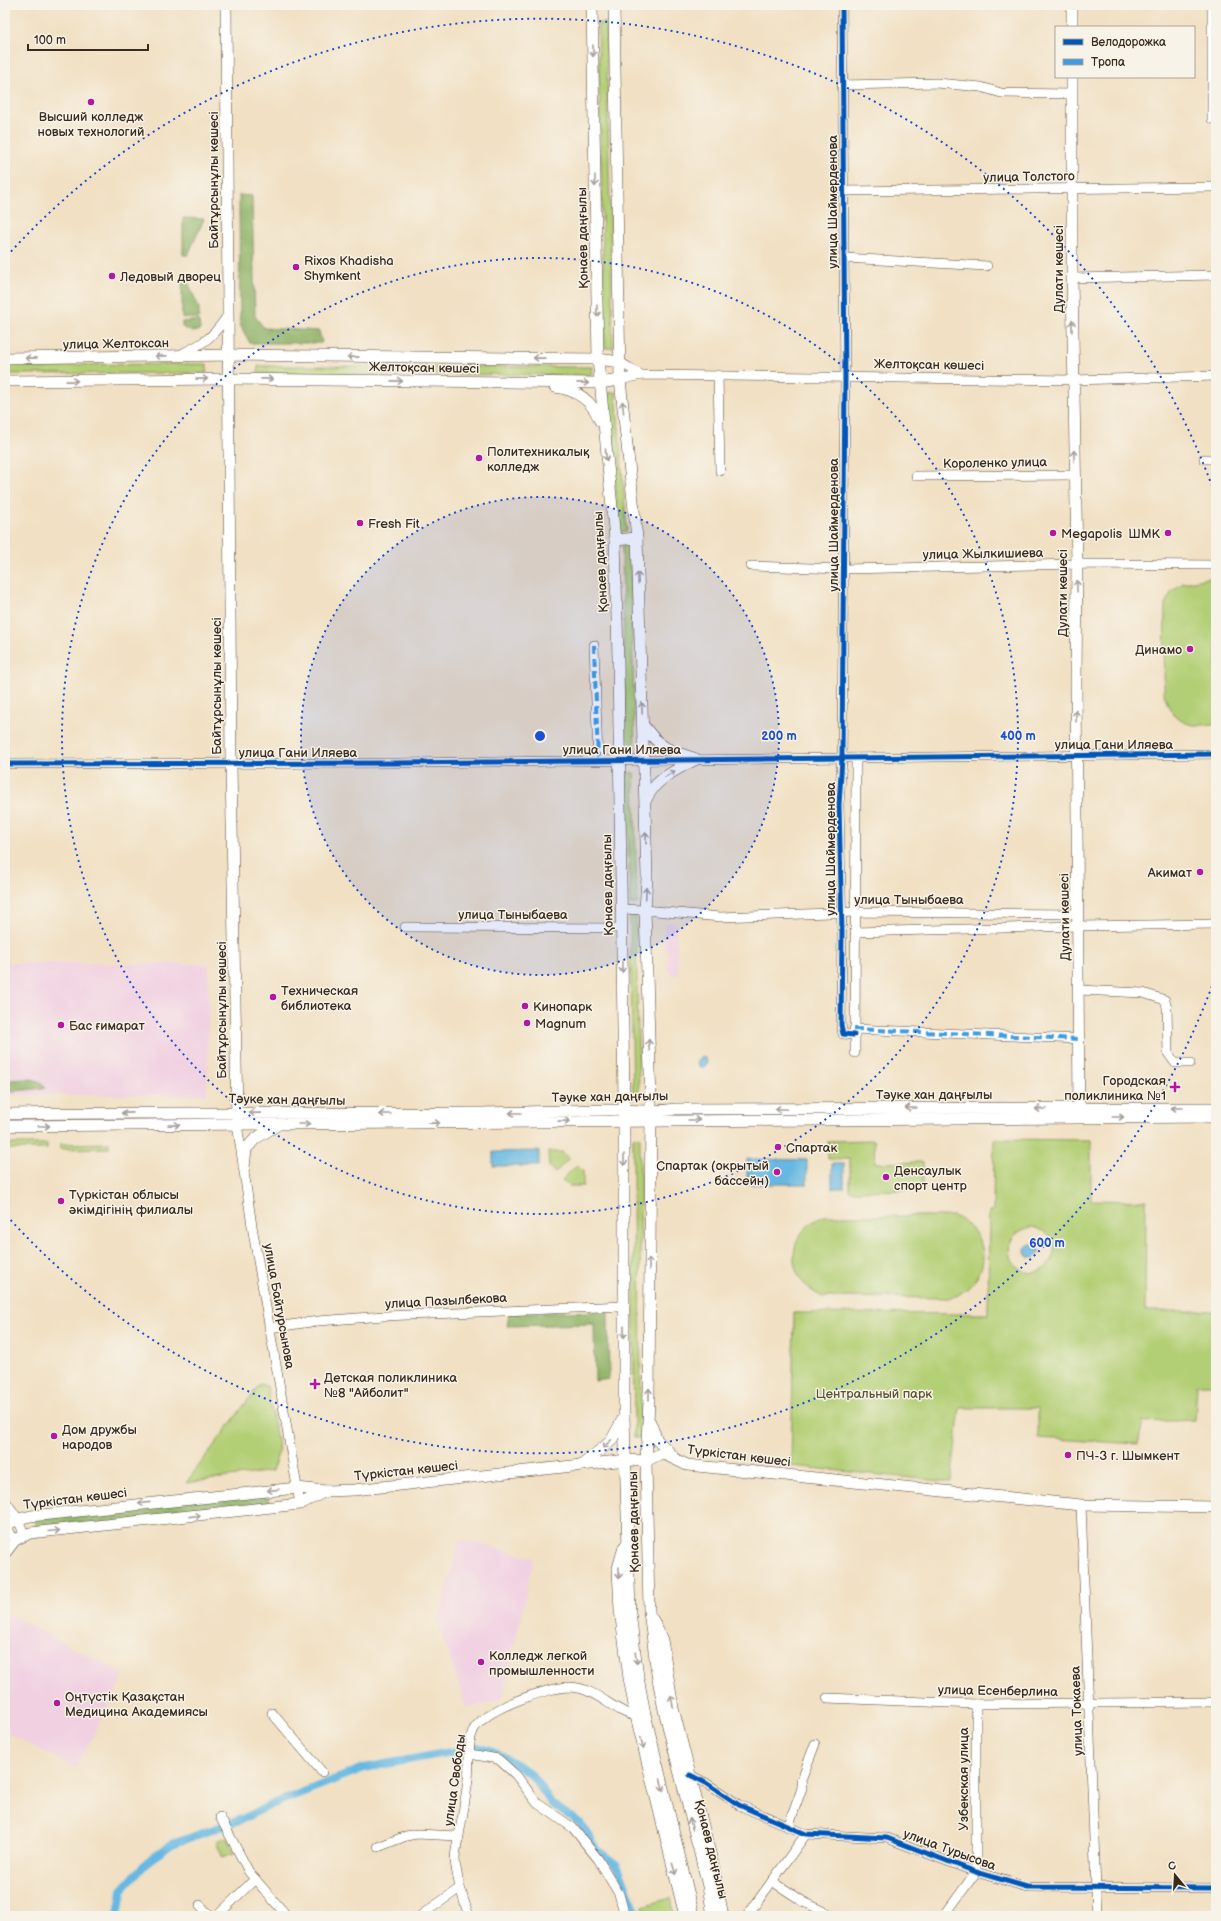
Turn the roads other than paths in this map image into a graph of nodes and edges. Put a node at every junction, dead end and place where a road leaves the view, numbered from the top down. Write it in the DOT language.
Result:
graph roads {
  1 [pos="226,5"];
  2 [pos="842,5"];
  3 [pos="1072,5"];
  4 [pos="1212,5"];
  5 [pos="614,8"];
  6 [pos="592,9"];
  7 [pos="1072,26"];
  8 [pos="1072,78"];
  9 [pos="842,85"];
  10 [pos="1072,94"];
  11 [pos="1212,119"];
  12 [pos="1216,187"];
  13 [pos="1071,188"];
  14 [pos="843,191"];
  15 [pos="844,258"];
  16 [pos="987,266"];
  17 [pos="1216,275"];
  18 [pos="1072,278"];
  19 [pos="228,315"];
  20 [pos="228,355"];
  21 [pos="177,356"];
  22 [pos="5,358"];
  23 [pos="598,359"];
  24 [pos="620,362"];
  25 [pos="641,375"];
  26 [pos="718,375"];
  27 [pos="845,376"];
  28 [pos="1216,376"];
  29 [pos="228,379"];
  30 [pos="620,380"];
  31 [pos="1073,380"];
  32 [pos="5,381"];
  33 [pos="523,382"];
  34 [pos="599,383"];
  35 [pos="604,430"];
  36 [pos="1204,459"];
  37 [pos="1216,459"];
  38 [pos="720,471"];
  39 [pos="1075,475"];
  40 [pos="916,476"];
  41 [pos="637,538"];
  42 [pos="615,540"];
  43 [pos="1077,564"];
  44 [pos="1216,565"];
  45 [pos="751,566"];
  46 [pos="844,569"];
  47 [pos="594,645"];
  48 [pos="643,725"];
  49 [pos="1216,754"];
  50 [pos="1077,755"];
  51 [pos="842,758"];
  52 [pos="856,758"];
  53 [pos="696,759"];
  54 [pos="598,760"];
  55 [pos="620,760"];
  56 [pos="644,760"];
  57 [pos="5,764"];
  58 [pos="231,764"];
  59 [pos="645,802"];
  60 [pos="621,909"];
  61 [pos="645,910"];
  62 [pos="841,912"];
  63 [pos="856,912"];
  64 [pos="1078,914"];
  65 [pos="1216,924"];
  66 [pos="1078,926"];
  67 [pos="405,927"];
  68 [pos="622,928"];
  69 [pos="855,932"];
  70 [pos="1079,990"];
  71 [pos="854,1032"];
  72 [pos="1079,1039"];
  73 [pos="855,1053"];
  74 [pos="1190,1063"];
  75 [pos="650,1084"];
  76 [pos="1216,1108"];
  77 [pos="675,1109"];
  78 [pos="236,1113"];
  79 [pos="1080,1113"];
  80 [pos="5,1114"];
  81 [pos="624,1115"];
  82 [pos="650,1116"];
  83 [pos="1216,1117"];
  84 [pos="237,1124"];
  85 [pos="278,1124"];
  86 [pos="5,1126"];
  87 [pos="244,1168"];
  88 [pos="624,1306"];
  89 [pos="270,1328"];
  90 [pos="624,1417"];
  91 [pos="648,1418"];
  92 [pos="627,1460"];
  93 [pos="646,1461"];
  94 [pos="582,1464"];
  95 [pos="688,1465"];
  96 [pos="297,1488"];
  97 [pos="326,1491"];
  98 [pos="5,1500"];
  99 [pos="300,1504"];
  100 [pos="1081,1505"];
  101 [pos="1216,1507"];
  102 [pos="18,1518"];
  103 [pos="5,1526"];
  104 [pos="628,1535"];
  105 [pos="19,1537"];
  106 [pos="5,1553"];
  107 [pos="649,1611"];
  108 [pos="631,1626"];
  109 [pos="623,1639"];
  110 [pos="827,1698"];
  111 [pos="1216,1702"];
  112 [pos="976,1704"];
  113 [pos="1089,1704"];
  114 [pos="272,1713"];
  115 [pos="636,1716"];
  116 [pos="815,1744"];
  117 [pos="470,1754"];
  118 [pos="322,1772"];
  119 [pos="690,1775"];
  120 [pos="220,1817"];
  121 [pos="788,1827"];
  122 [pos="806,1834"];
  123 [pos="458,1841"];
  124 [pos="378,1848"];
  125 [pos="713,1865"];
  126 [pos="976,1872"];
  127 [pos="255,1879"];
  128 [pos="772,1881"];
  129 [pos="708,1886"];
  130 [pos="460,1888"];
  131 [pos="1096,1888"];
  132 [pos="1216,1888"];
  133 [pos="200,1905"];
  134 [pos="210,1916"];
  135 [pos="217,1916"];
  136 [pos="287,1916"];
  137 [pos="420,1916"];
  138 [pos="469,1916"];
  139 [pos="626,1916"];
  140 [pos="685,1916"];
  141 [pos="694,1916"];
  142 [pos="713,1916"];
  143 [pos="723,1916"];
  144 [pos="747,1916"];
  145 [pos="834,1916"];
  146 [pos="944,1916"];
  147 [pos="1097,1916"];
  1 -- 19 [label="main road, Байтұрсынұлы көшесі"];
  2 -- 9 [label="street, улица Шаймерденова"];
  3 -- 7 [label="main road"];
  4 -- 11 [label="street"];
  5 -- 24 [label="main road"];
  6 -- 23 [label="main road, Қонаев даңғылы, one-way"];
  8 -- 10 [label="main road, Дулати көшесі"];
  9 -- 10 [label="street"];
  9 -- 14 [label="street, улица Шаймерденова"];
  10 -- 13 [label="main road, Дулати көшесі"];
  12 -- 13 [label="street, улица Толстого"];
  13 -- 14 [label="street, улица Толстого"];
  13 -- 18 [label="main road, Дулати көшесі"];
  14 -- 15 [label="street, улица Шаймерденова"];
  15 -- 16 [label="street"];
  15 -- 27 [label="street, улица Шаймерденова"];
  17 -- 18 [label="street"];
  31 -- 18 [label="main road, Дулати көшесі, one-way"];
  19 -- 20 [label="main road, Байтұрсынұлы көшесі"];
  19 -- 21 [label="street"];
  20 -- 21 [label="main road, улица Желтоксан"];
  23 -- 20 [label="main road, Желтоқсан көшесі, one-way"];
  20 -- 29 [label="main road"];
  21 -- 22 [label="main road, улица Желтоксан, one-way"];
  23 -- 24 [label="main road, Желтоқсан көшесі"];
  23 -- 34 [label="main road, Қонаев даңғылы"];
  24 -- 25 [label="street"];
  24 -- 30 [label="main road"];
  25 -- 26 [label="street, Желтоқсан көшесі"];
  25 -- 30 [label="street"];
  26 -- 27 [label="street, Желтоқсан көшесі"];
  26 -- 38 [label="street"];
  27 -- 31 [label="street, Желтоқсан көшесі"];
  27 -- 46 [label="street, улица Шаймерденова"];
  28 -- 31 [label="street, Желтоқсан көшесі"];
  32 -- 29 [label="main road, one-way"];
  29 -- 33 [label="main road, Желтоқсан көшесі, one-way"];
  29 -- 58 [label="main road, Байтұрсынұлы көшесі"];
  30 -- 34 [label="main road, Желтоқсан көшесі"];
  41 -- 30 [label="main road, one-way"];
  39 -- 31 [label="main road, Дулати көшесі, one-way"];
  33 -- 34 [label="main road, Желтоқсан көшесі, one-way"];
  33 -- 35 [label="main road"];
  34 -- 35 [label="main road, Қонаев даңғылы"];
  35 -- 42 [label="main road, Қонаев даңғылы, one-way"];
  36 -- 37 [label="street"];
  39 -- 40 [label="street, Короленко улица"];
  39 -- 43 [label="main road, Дулати көшесі"];
  41 -- 42 [label="main road"];
  48 -- 41 [label="main road, one-way"];
  42 -- 55 [label="main road, Қонаев даңғылы"];
  43 -- 44 [label="street, улица Жылкишиева"];
  43 -- 46 [label="street, улица Жылкишиева"];
  50 -- 43 [label="main road, Дулати көшесі, one-way"];
  45 -- 46 [label="street, улица Жылкишиева"];
  46 -- 51 [label="street, улица Шаймерденова"];
  47 -- 54 [label="street"];
  48 -- 53 [label="main road"];
  48 -- 56 [label="main road"];
  49 -- 50 [label="street, улица Гани Иляева"];
  50 -- 52 [label="street, улица Гани Иляева"];
  50 -- 64 [label="main road, Дулати көшесі"];
  51 -- 52 [label="street, улица Гани Иляева"];
  51 -- 53 [label="street, улица Гани Иляева"];
  51 -- 62 [label="street, улица Шаймерденова"];
  52 -- 63 [label="street, улица Шаймерденова"];
  53 -- 56 [label="street, улица Гани Иляева"];
  59 -- 53 [label="main road, one-way"];
  54 -- 55 [label="street, улица Гани Иляева"];
  54 -- 58 [label="street, улица Гани Иляева"];
  55 -- 56 [label="street, улица Гани Иляева"];
  55 -- 60 [label="main road, Қонаев даңғылы"];
  56 -- 59 [label="main road"];
  57 -- 58 [label="street, улица Гани Иляева"];
  58 -- 78 [label="main road, Байтұрсынұлы көшесі"];
  61 -- 59 [label="main road, one-way"];
  60 -- 61 [label="street, улица Тыныбаева"];
  60 -- 68 [label="main road, Қонаев даңғылы"];
  61 -- 62 [label="street, улица Тыныбаева"];
  75 -- 61 [label="main road, one-way"];
  62 -- 63 [label="street, улица Тыныбаева"];
  62 -- 71 [label="street, улица Шаймерденова"];
  63 -- 64 [label="street, улица Тыныбаева"];
  63 -- 69 [label="street, улица Шаймерденова"];
  64 -- 66 [label="main road, Дулати көшесі"];
  65 -- 66 [label="street"];
  66 -- 69 [label="street"];
  66 -- 70 [label="main road, Дулати көшесі"];
  67 -- 68 [label="street, улица Тыныбаева"];
  68 -- 81 [label="main road, Қонаев даңғылы, one-way"];
  69 -- 71 [label="street, улица Шаймерденова"];
  70 -- 72 [label="main road, Дулати көшесі"];
  70 -- 74 [label="street"];
  71 -- 72 [label="street"];
  71 -- 73 [label="street, улица Шаймерденова"];
  72 -- 79 [label="main road, Дулати көшесі"];
  75 -- 77 [label="main road"];
  75 -- 82 [label="main road, Қонаев даңғылы"];
  76 -- 79 [label="main road, Тәуке хан даңғылы, one-way"];
  79 -- 77 [label="main road, Тәуке хан даңғылы, one-way"];
  77 -- 82 [label="main road, Тәуке хан даңғылы"];
  78 -- 80 [label="main road, Тәуке хан даңғылы, one-way"];
  81 -- 78 [label="main road, Тәуке хан даңғылы, one-way"];
  78 -- 84 [label="main road, улица Байтурсынова"];
  82 -- 79 [label="main road, Тәуке хан даңғылы, one-way"];
  79 -- 83 [label="main road, Тәуке хан даңғылы, one-way"];
  81 -- 82 [label="main road, Тәуке хан даңғылы"];
  85 -- 81 [label="main road, Тәуке хан даңғылы, one-way"];
  81 -- 88 [label="main road, Қонаев даңғылы, one-way"];
  91 -- 82 [label="main road, Қонаев даңғылы, one-way"];
  84 -- 85 [label="main road, Тәуке хан даңғылы"];
  86 -- 84 [label="main road, Тәуке хан даңғылы, one-way"];
  84 -- 87 [label="street, улица Байтурсынова"];
  85 -- 87 [label="main road"];
  87 -- 89 [label="street, улица Байтурсынова"];
  88 -- 89 [label="street, улица Пазылбекова"];
  88 -- 90 [label="main road, Қонаев даңғылы, one-way"];
  89 -- 96 [label="street, улица Байтурсынова"];
  90 -- 92 [label="main road, Қонаев даңғылы"];
  90 -- 94 [label="main road, one-way"];
  91 -- 93 [label="main road, Қонаев даңғылы"];
  91 -- 95 [label="main road"];
  92 -- 93 [label="main road, Түркістан көшесі"];
  92 -- 94 [label="main road, Түркістан көшесі"];
  92 -- 104 [label="main road, Қонаев даңғылы"];
  93 -- 95 [label="main road, Түркістан көшесі"];
  93 -- 107 [label="main road, Қонаев даңғылы"];
  94 -- 97 [label="main road, Түркістан көшесі"];
  95 -- 100 [label="main road, Түркістан көшесі"];
  96 -- 97 [label="main road, Түркістан көшесі"];
  96 -- 99 [label="street, улица Байтурсынова"];
  96 -- 102 [label="main road, Түркістан көшесі, one-way"];
  97 -- 99 [label="main road, Түркістан көшесі"];
  98 -- 102 [label="street"];
  105 -- 99 [label="main road, Түркістан көшесі, one-way"];
  100 -- 101 [label="main road, Түркістан көшесі"];
  100 -- 113 [label="street, улица Токаева"];
  102 -- 103 [label="main road"];
  102 -- 105 [label="street"];
  103 -- 105 [label="street"];
  104 -- 108 [label="main road, Қонаев даңғылы"];
  104 -- 109 [label="main road, one-way"];
  105 -- 106 [label="main road"];
  119 -- 107 [label="main road, one-way"];
  129 -- 107 [label="main road, Қонаев даңғылы, one-way"];
  108 -- 109 [label="main road"];
  108 -- 141 [label="main road, Қонаев даңғылы, one-way"];
  109 -- 115 [label="main road"];
  110 -- 112 [label="street, улица Есенберлина"];
  111 -- 113 [label="street, улица Есенберлина"];
  112 -- 113 [label="street, улица Есенберлина"];
  112 -- 126 [label="street, Узбекская улица"];
  113 -- 131 [label="street, улица Токаева"];
  114 -- 118 [label="street"];
  115 -- 117 [label="street, улица Свободы"];
  115 -- 140 [label="main road, one-way"];
  116 -- 121 [label="street"];
  117 -- 123 [label="street, улица Свободы"];
  117 -- 139 [label="street"];
  119 -- 121 [label="street, улица Турысова"];
  119 -- 125 [label="main road"];
  120 -- 127 [label="street"];
  121 -- 122 [label="street, улица Турысова"];
  122 -- 126 [label="street, улица Турысова"];
  122 -- 128 [label="street"];
  123 -- 124 [label="street"];
  123 -- 130 [label="street, улица Свободы"];
  125 -- 129 [label="main road"];
  125 -- 143 [label="main road"];
  126 -- 131 [label="street, улица Турысова"];
  126 -- 146 [label="street"];
  127 -- 135 [label="street"];
  127 -- 136 [label="street"];
  128 -- 144 [label="street"];
  128 -- 145 [label="street"];
  129 -- 142 [label="main road, Қонаев даңғылы"];
  130 -- 137 [label="street"];
  130 -- 138 [label="street, улица Свободы"];
  131 -- 132 [label="street, улица Турысова"];
  131 -- 147 [label="street, улица Токаева"];
  133 -- 134 [label="street"];
}
